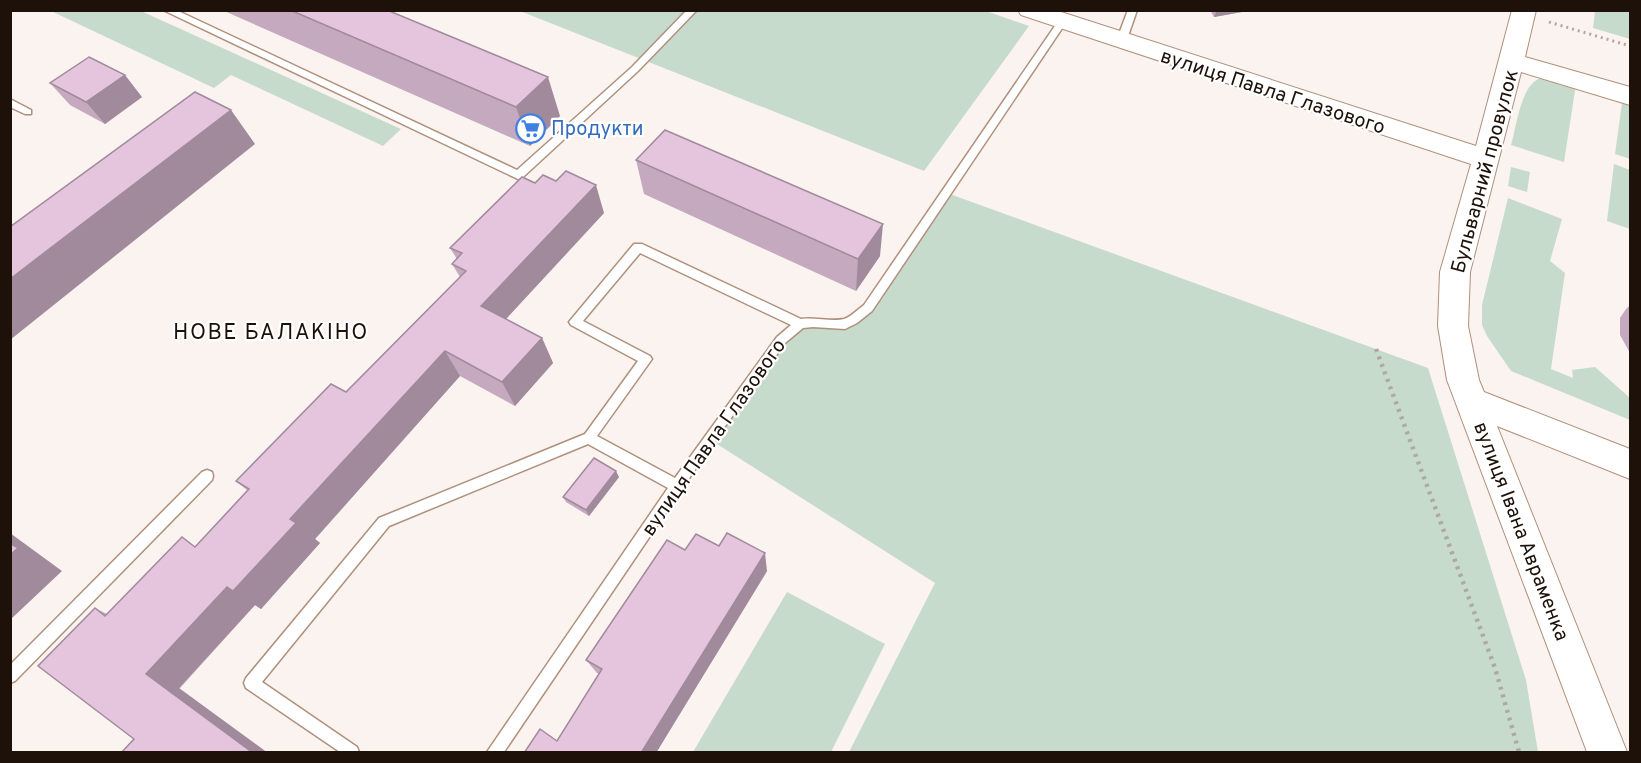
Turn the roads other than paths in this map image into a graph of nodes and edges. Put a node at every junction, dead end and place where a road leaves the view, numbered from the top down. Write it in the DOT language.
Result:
graph roads {
  1 [pos="167,10"];
  2 [pos="693,10"];
  3 [pos="1029,10"];
  4 [pos="1133,10"];
  5 [pos="1523,12"];
  6 [pos="1062,22"];
  7 [pos="1121,42"];
  8 [pos="1512,61"];
  9 [pos="1630,96"];
  10 [pos="10,102"];
  11 [pos="28,112"];
  12 [pos="1485,159"];
  13 [pos="800,324"];
  14 [pos="1472,402"];
  15 [pos="589,438"];
  16 [pos="1630,464"];
  17 [pos="207,476"];
  18 [pos="677,486"];
  19 [pos="10,676"];
  20 [pos="352,753"];
  21 [pos="495,753"];
  22 [pos="1607,753"];
  1 -- 2 [label="lane"];
  3 -- 6 [label="street, вулиця Павла Глазового"];
  4 -- 7 [label="lane"];
  5 -- 8 [label="street, Бульварний провулок"];
  6 -- 7 [label="street, вулиця Павла Глазового"];
  6 -- 13 [label="lane, вулиця Павла Глазового"];
  7 -- 12 [label="street, вулиця Павла Глазового"];
  8 -- 9 [label="street"];
  8 -- 12 [label="street, Бульварний провулок"];
  10 -- 11 [label="lane"];
  12 -- 14 [label="street, Бульварний провулок"];
  13 -- 15 [label="lane"];
  13 -- 18 [label="lane, вулиця Павла Глазового"];
  14 -- 16 [label="street, вулиця Івана Авраменка"];
  14 -- 22 [label="street, вулиця Івана Авраменка"];
  15 -- 18 [label="lane"];
  15 -- 20 [label="lane"];
  17 -- 19 [label="lane"];
  18 -- 21 [label="lane, вулиця Павла Глазового"];
}
